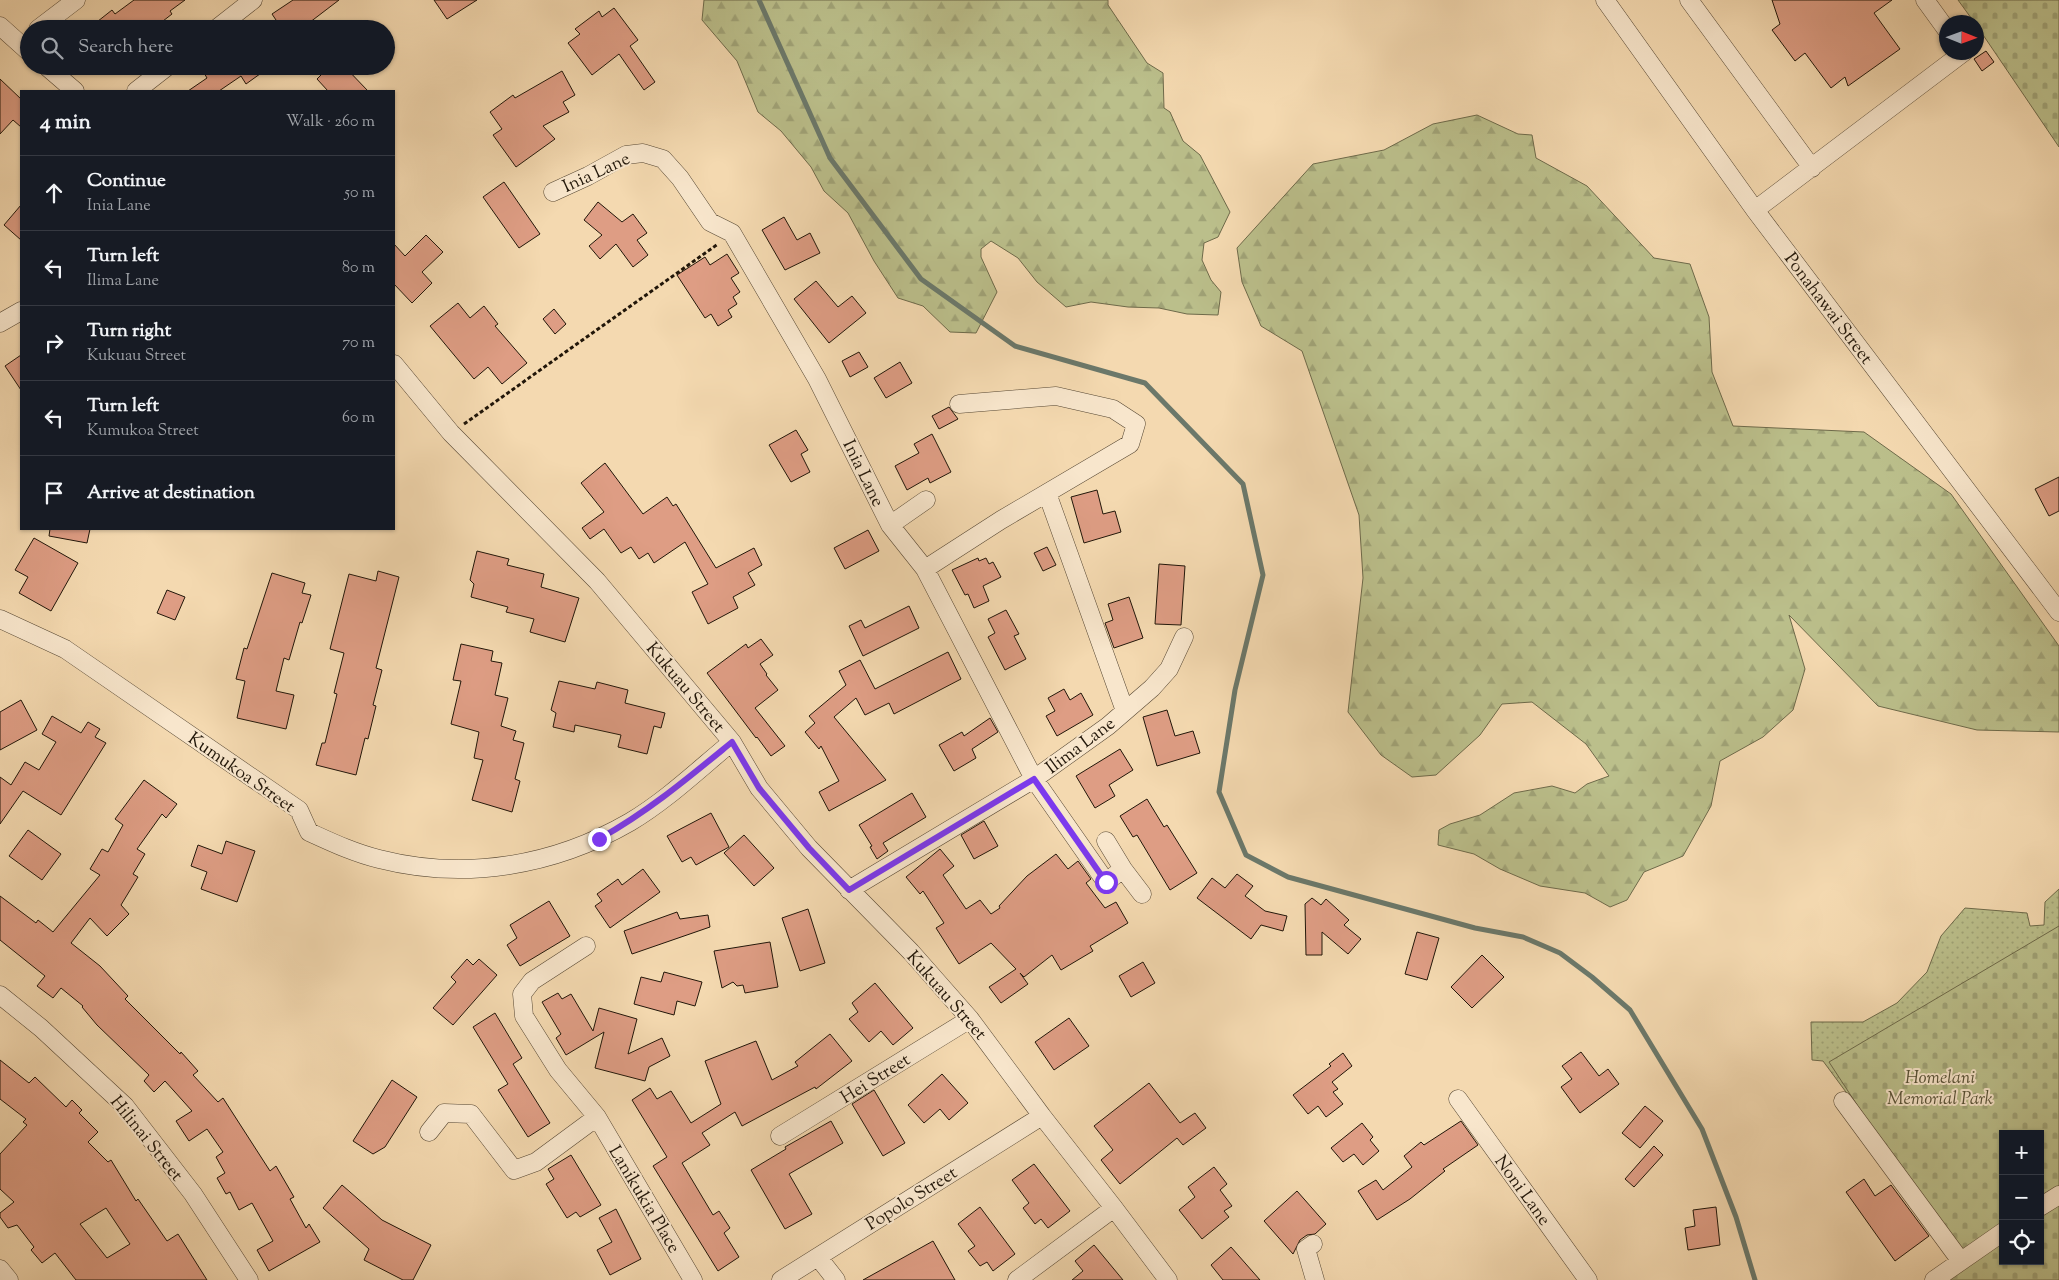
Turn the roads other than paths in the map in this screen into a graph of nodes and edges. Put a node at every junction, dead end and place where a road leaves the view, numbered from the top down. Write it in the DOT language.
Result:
graph roads {
  1 [pos="76,0"];
  2 [pos="253,0"];
  3 [pos="1690,0"];
  4 [pos="1925,0"];
  5 [pos="1612,3"];
  6 [pos="1939,19"];
  7 [pos="50,20"];
  8 [pos="227,20"];
  9 [pos="0,26"];
  10 [pos="20,40"];
  11 [pos="1954,60"];
  12 [pos="56,75"];
  13 [pos="156,75"];
  14 [pos="74,90"];
  15 [pos="137,90"];
  16 [pos="1812,168"];
  17 [pos="553,192"];
  18 [pos="1755,210"];
  19 [pos="20,312"];
  20 [pos="0,323"];
  21 [pos="395,365"];
  22 [pos="959,404"];
  23 [pos="1047,493"];
  24 [pos="926,500"];
  25 [pos="890,525"];
  26 [pos="925,569"];
  27 [pos="2059,612"];
  28 [pos="0,619"];
  29 [pos="1184,637"];
  30 [pos="1125,711"];
  31 [pos="732,742"];
  32 [pos="1034,779"];
  33 [pos="1106,841"];
  34 [pos="1123,869"];
  35 [pos="849,890"];
  36 [pos="1142,894"];
  37 [pos="586,946"];
  38 [pos="0,995"];
  39 [pos="970,1019"];
  40 [pos="1458,1099"];
  41 [pos="1843,1101"];
  42 [pos="1042,1116"];
  43 [pos="597,1117"];
  44 [pos="429,1132"];
  45 [pos="780,1136"];
  46 [pos="2059,1195"];
  47 [pos="2044,1204"];
  48 [pos="1114,1208"];
  49 [pos="1999,1235"];
  50 [pos="1313,1244"];
  51 [pos="818,1257"];
  52 [pos="1960,1260"];
  53 [pos="0,1269"];
  54 [pos="9,1280"];
  55 [pos="249,1280"];
  56 [pos="693,1280"];
  57 [pos="781,1280"];
  58 [pos="836,1280"];
  59 [pos="1017,1280"];
  60 [pos="1168,1280"];
  61 [pos="1315,1280"];
  62 [pos="1588,1280"];
  63 [pos="1934,1280"];
  1 -- 7 [label="street"];
  2 -- 8 [label="street"];
  3 -- 16 [label="street"];
  4 -- 6 [label="street"];
  5 -- 18 [label="street, Ponahawai Street"];
  9 -- 10 [label="street"];
  11 -- 16 [label="street"];
  12 -- 14 [label="street"];
  13 -- 15 [label="street"];
  16 -- 18 [label="street"];
  17 -- 25 [label="street, Inia Lane"];
  18 -- 27 [label="street, Ponahawai Street"];
  19 -- 20 [label="street"];
  21 -- 31 [label="street, Kukuau Street"];
  22 -- 23 [label="street"];
  23 -- 26 [label="street"];
  23 -- 30 [label="street"];
  24 -- 25 [label="street"];
  25 -- 26 [label="street, Inia Lane"];
  26 -- 32 [label="street, Inia Lane"];
  28 -- 31 [label="street, Kumukoa Street"];
  29 -- 30 [label="street, Ilima Lane"];
  30 -- 32 [label="street, Ilima Lane"];
  31 -- 35 [label="street, Kukuau Street"];
  32 -- 34 [label="street, Inia Lane"];
  32 -- 35 [label="street, Ilima Lane"];
  33 -- 34 [label="street"];
  34 -- 36 [label="street"];
  35 -- 39 [label="street, Kukuau Street"];
  37 -- 43 [label="street, Lanikukia Place"];
  38 -- 55 [label="street, Hilinai Street"];
  39 -- 42 [label="street, Kukuau Street"];
  39 -- 45 [label="street, Hei Street"];
  40 -- 62 [label="street, Noni Lane"];
  41 -- 52 [label="street"];
  42 -- 48 [label="street, Kukuau Street"];
  42 -- 51 [label="street, Popolo Street"];
  43 -- 44 [label="street"];
  43 -- 56 [label="street, Lanikukia Place"];
  46 -- 47 [label="street"];
  48 -- 59 [label="street"];
  48 -- 60 [label="street, Kukuau Street"];
  49 -- 52 [label="street"];
  50 -- 61 [label="street"];
  51 -- 57 [label="street, Popolo Street"];
  51 -- 58 [label="street"];
  52 -- 63 [label="street"];
  53 -- 54 [label="street"];
}
